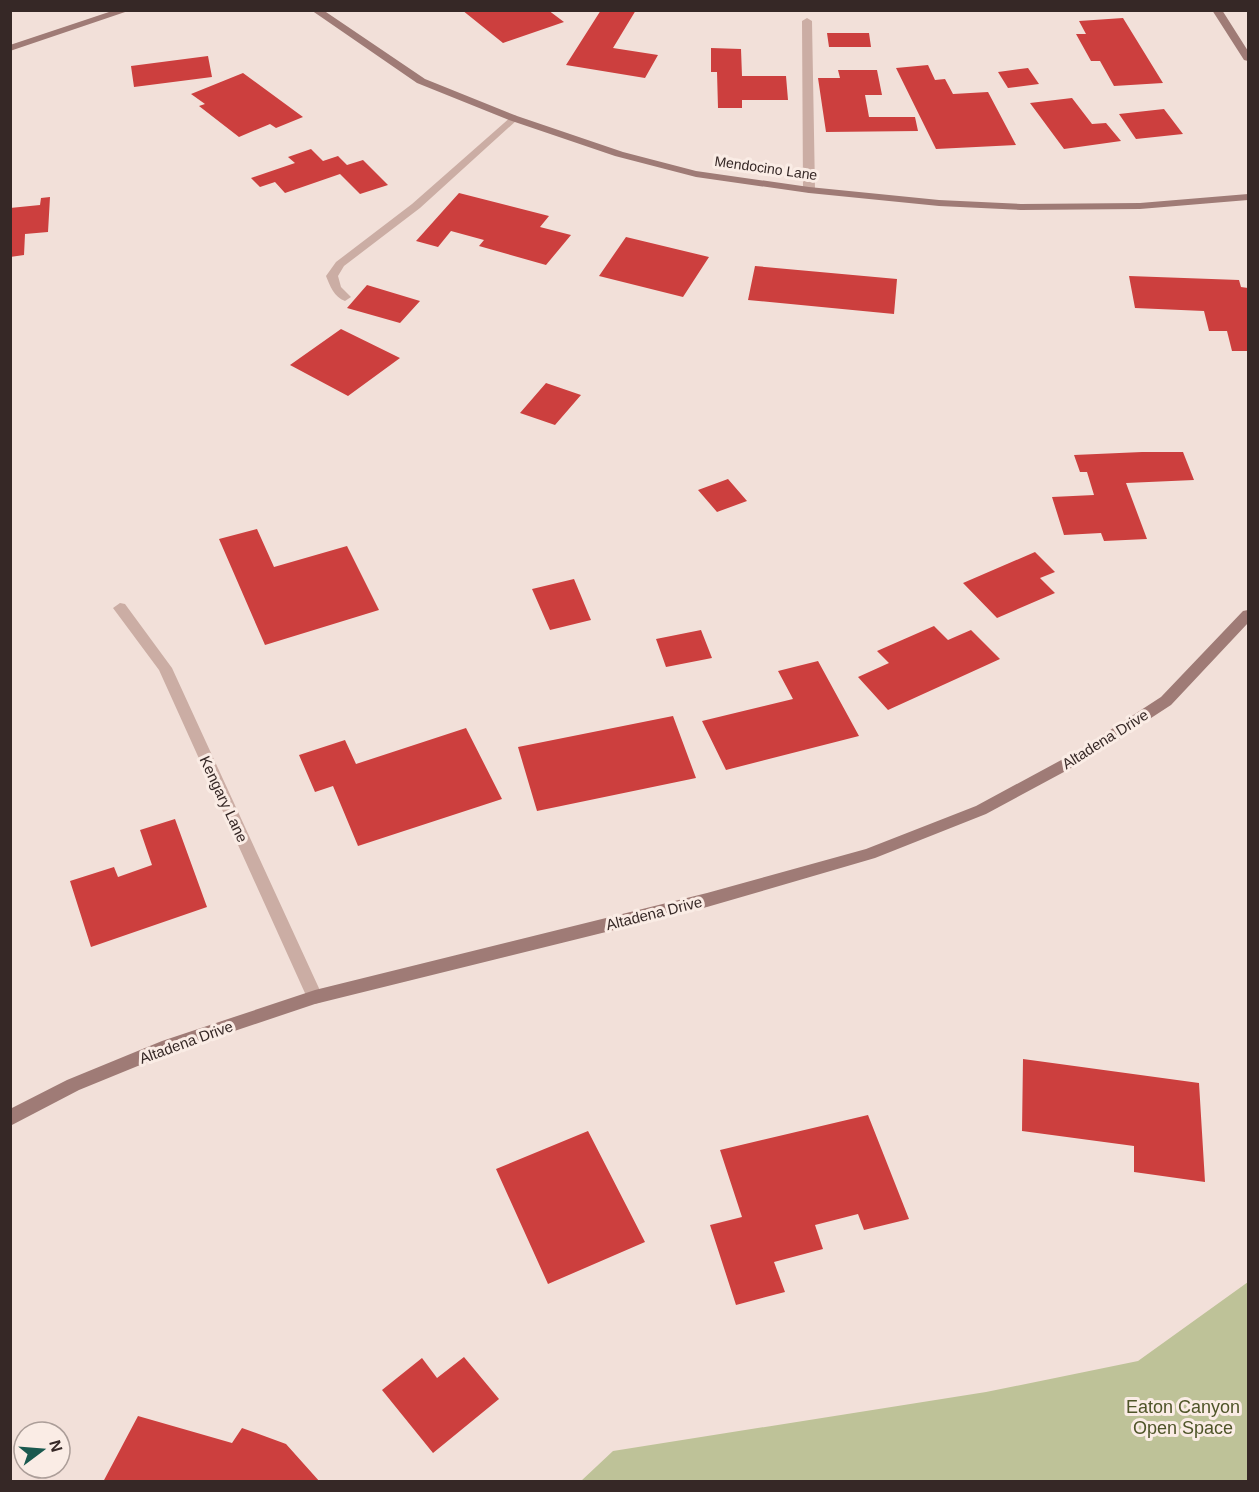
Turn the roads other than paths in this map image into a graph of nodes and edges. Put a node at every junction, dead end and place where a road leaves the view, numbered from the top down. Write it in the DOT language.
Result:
graph roads {
  1 [pos="126,10"];
  2 [pos="316,10"];
  3 [pos="1217,10"];
  4 [pos="807,21"];
  5 [pos="10,48"];
  6 [pos="1248,58"];
  7 [pos="513,118"];
  8 [pos="809,190"];
  9 [pos="1248,197"];
  10 [pos="345,297"];
  11 [pos="120,608"];
  12 [pos="1248,615"];
  13 [pos="315,997"];
  14 [pos="10,1118"];
  1 -- 5 [label="street"];
  2 -- 7 [label="street, Mendocino Lane"];
  3 -- 6 [label="street"];
  4 -- 8 [label="street"];
  7 -- 8 [label="street, Mendocino Lane"];
  7 -- 10 [label="street"];
  8 -- 9 [label="street, Mendocino Lane"];
  11 -- 13 [label="street, Kengary Lane"];
  12 -- 13 [label="street, Altadena Drive"];
  13 -- 14 [label="street, Altadena Drive"];
}
